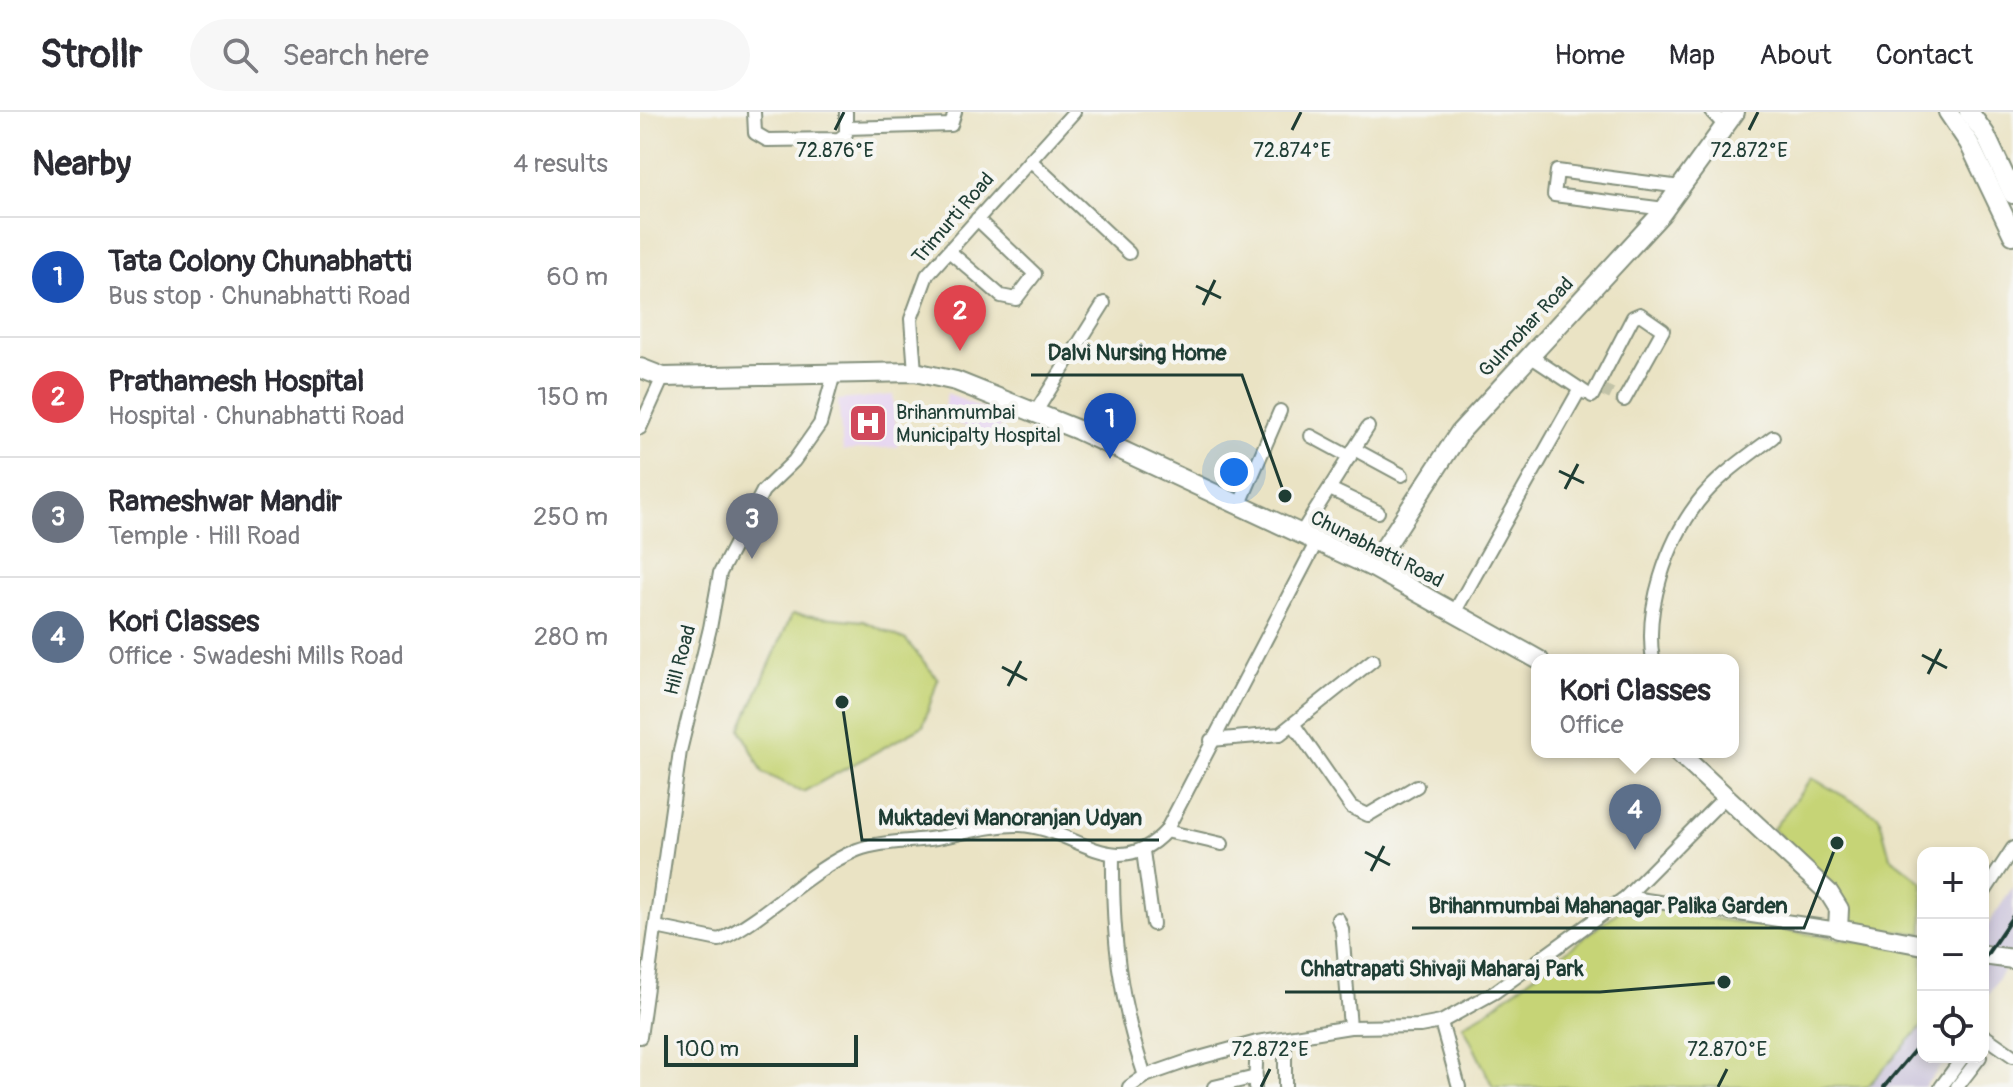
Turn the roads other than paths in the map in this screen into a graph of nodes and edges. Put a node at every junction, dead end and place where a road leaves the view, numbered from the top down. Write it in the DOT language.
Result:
graph roads {
  1 [pos="754,112"];
  2 [pos="846,112"];
  3 [pos="955,112"];
  4 [pos="1074,112"];
  5 [pos="1948,112"];
  6 [pos="1969,112"];
  7 [pos="1724,116"];
  8 [pos="846,128"];
  9 [pos="1030,160"];
  10 [pos="1649,183"];
  11 [pos="1681,187"];
  12 [pos="2013,194"];
  13 [pos="1644,206"];
  14 [pos="1665,209"];
  15 [pos="977,219"];
  16 [pos="2013,235"];
  17 [pos="949,251"];
  18 [pos="1129,253"];
  19 [pos="1104,303"];
  20 [pos="1530,356"];
  21 [pos="640,368"];
  22 [pos="915,372"];
  23 [pos="834,374"];
  24 [pos="663,377"];
  25 [pos="1580,389"];
  26 [pos="1624,400"];
  27 [pos="1280,411"];
  28 [pos="1035,413"];
  29 [pos="1368,427"];
  30 [pos="640,428"];
  31 [pos="1311,436"];
  32 [pos="1773,437"];
  33 [pos="1352,453"];
  34 [pos="1402,475"];
  35 [pos="1330,489"];
  36 [pos="1239,506"];
  37 [pos="1378,512"];
  38 [pos="1308,539"];
  39 [pos="1372,567"];
  40 [pos="1454,613"];
  41 [pos="1653,654"];
  42 [pos="1531,656"];
  43 [pos="1373,660"];
  44 [pos="1294,725"];
  45 [pos="1211,740"];
  46 [pos="1685,758"];
  47 [pos="1417,786"];
  48 [pos="1727,795"];
  49 [pos="1166,831"];
  50 [pos="1222,844"];
  51 [pos="2013,848"];
  52 [pos="1143,851"];
  53 [pos="1113,854"];
  54 [pos="1989,885"];
  55 [pos="1626,897"];
  56 [pos="1338,919"];
  57 [pos="1153,924"];
  58 [pos="656,927"];
  59 [pos="1838,929"];
  60 [pos="1917,944"];
  61 [pos="1989,956"];
  62 [pos="2013,959"];
  63 [pos="1441,1022"];
  64 [pos="1350,1027"];
  65 [pos="640,1037"];
  66 [pos="1989,1039"];
  67 [pos="1285,1040"];
  68 [pos="1257,1042"];
  69 [pos="2013,1056"];
  70 [pos="1962,1066"];
  71 [pos="1145,1076"];
  72 [pos="1256,1082"];
  73 [pos="1129,1087"];
  74 [pos="1214,1087"];
  75 [pos="1285,1087"];
  76 [pos="1459,1087"];
  77 [pos="1941,1087"];
  78 [pos="1957,1087"];
  1 -- 8 [label="street"];
  2 -- 8 [label="street"];
  3 -- 8 [label="street"];
  4 -- 9 [label="street, Trimurti Road"];
  5 -- 16 [label="main road"];
  6 -- 12 [label="main road"];
  7 -- 11 [label="main road, Gulmohar Road"];
  9 -- 15 [label="street, Trimurti Road"];
  9 -- 18 [label="street"];
  10 -- 11 [label="street"];
  10 -- 13 [label="street"];
  10 -- 13 [label="street"];
  11 -- 14 [label="main road, Gulmohar Road"];
  13 -- 14 [label="street"];
  14 -- 20 [label="main road, Gulmohar Road"];
  15 -- 17 [label="street, Trimurti Road"];
  15 -- 17 [label="street"];
  17 -- 22 [label="street, Trimurti Road"];
  19 -- 28 [label="street"];
  20 -- 25 [label="street"];
  20 -- 39 [label="main road, Gulmohar Road"];
  21 -- 24 [label="main road, Chunabhatti Road"];
  22 -- 23 [label="main road, Chunabhatti Road"];
  22 -- 28 [label="main road, Chunabhatti Road"];
  23 -- 24 [label="main road, Chunabhatti Road"];
  23 -- 58 [label="street, Hill Road"];
  24 -- 30 [label="street"];
  25 -- 26 [label="street"];
  25 -- 40 [label="street"];
  27 -- 36 [label="street"];
  28 -- 36 [label="main road, Chunabhatti Road"];
  29 -- 33 [label="street"];
  31 -- 33 [label="street"];
  32 -- 41 [label="street"];
  33 -- 34 [label="street"];
  33 -- 35 [label="street"];
  35 -- 37 [label="street"];
  35 -- 38 [label="street"];
  36 -- 38 [label="main road, Chunabhatti Road"];
  38 -- 39 [label="main road, Chunabhatti Road"];
  38 -- 45 [label="street"];
  39 -- 40 [label="main road, Chunabhatti Road"];
  40 -- 42 [label="main road, Chunabhatti Road"];
  43 -- 44 [label="street"];
  44 -- 45 [label="street"];
  44 -- 47 [label="street"];
  45 -- 49 [label="street"];
  46 -- 48 [label="main road"];
  48 -- 55 [label="street"];
  48 -- 59 [label="main road"];
  49 -- 50 [label="street"];
  49 -- 52 [label="street"];
  51 -- 54 [label="street"];
  52 -- 53 [label="street"];
  52 -- 57 [label="street"];
  53 -- 58 [label="street"];
  53 -- 71 [label="street"];
  55 -- 59 [label="street"];
  55 -- 63 [label="street"];
  56 -- 64 [label="street"];
  58 -- 65 [label="street, Hill Road"];
  59 -- 60 [label="main road"];
  61 -- 62 [label="main road"];
  63 -- 64 [label="street"];
  63 -- 76 [label="street"];
  64 -- 67 [label="street"];
  66 -- 69 [label="street"];
  67 -- 68 [label="street"];
  67 -- 75 [label="street"];
  68 -- 71 [label="street"];
  68 -- 72 [label="street"];
  70 -- 77 [label="street"];
  70 -- 78 [label="street"];
  71 -- 73 [label="street"];
  72 -- 74 [label="street"];
}
